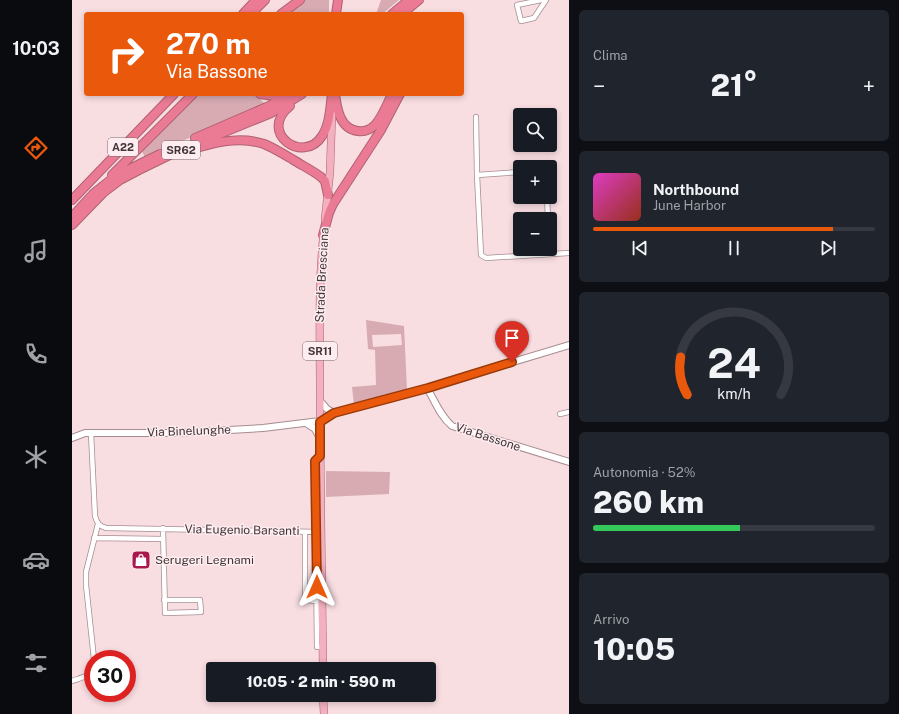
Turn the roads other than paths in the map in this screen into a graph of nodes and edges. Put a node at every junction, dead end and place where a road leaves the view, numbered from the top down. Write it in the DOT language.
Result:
graph roads {
  1 [pos="256,0"];
  2 [pos="265,0"];
  3 [pos="300,0"];
  4 [pos="334,0"];
  5 [pos="338,0"];
  6 [pos="404,0"];
  7 [pos="409,0"];
  8 [pos="419,0"];
  9 [pos="423,0"];
  10 [pos="541,0"];
  11 [pos="546,0"];
  12 [pos="245,12"];
  13 [pos="253,12"];
  14 [pos="284,12"];
  15 [pos="335,12"];
  16 [pos="335,12"];
  17 [pos="390,12"];
  18 [pos="394,12"];
  19 [pos="404,12"];
  20 [pos="412,12"];
  21 [pos="164,96"];
  22 [pos="172,96"];
  23 [pos="191,96"];
  24 [pos="286,96"];
  25 [pos="300,96"];
  26 [pos="301,96"];
  27 [pos="334,96"];
  28 [pos="334,96"];
  29 [pos="334,96"];
  30 [pos="391,96"];
  31 [pos="399,96"];
  32 [pos="476,117"];
  33 [pos="176,152"];
  34 [pos="513,172"];
  35 [pos="477,175"];
  36 [pos="72,192"];
  37 [pos="93,194"];
  38 [pos="328,195"];
  39 [pos="72,200"];
  40 [pos="72,217"];
  41 [pos="72,225"];
  42 [pos="323,235"];
  43 [pos="557,252"];
  44 [pos="569,253"];
  45 [pos="513,255"];
  46 [pos="569,345"];
  47 [pos="428,388"];
  48 [pos="320,401"];
  49 [pos="569,412"];
  50 [pos="334,413"];
  51 [pos="560,414"];
  52 [pos="320,422"];
  53 [pos="306,423"];
  54 [pos="91,433"];
  55 [pos="72,438"];
  56 [pos="320,438"];
  57 [pos="569,462"];
  58 [pos="98,524"];
  59 [pos="163,528"];
  60 [pos="305,532"];
  61 [pos="319,532"];
  62 [pos="94,538"];
  63 [pos="163,539"];
  64 [pos="164,600"];
  65 [pos="317,601"];
  66 [pos="323,647"];
  67 [pos="93,650"];
  68 [pos="323,662"];
  69 [pos="84,677"];
  70 [pos="72,681"];
  71 [pos="323,702"];
  72 [pos="324,714"];
  1 -- 12 [label="highway"];
  2 -- 13 [label="highway"];
  3 -- 14 [label="highway"];
  4 -- 15 [label="main road"];
  5 -- 16 [label="highway"];
  6 -- 17 [label="highway"];
  7 -- 18 [label="highway"];
  8 -- 19 [label="highway"];
  9 -- 20 [label="highway"];
  10 -- 11 [label="street"];
  21 -- 36 [label="highway, A22"];
  22 -- 39 [label="highway, A22"];
  23 -- 37 [label="highway"];
  24 -- 37 [label="highway, SR62"];
  25 -- 33 [label="highway, SR62"];
  26 -- 27 [label="highway"];
  28 -- 30 [label="highway"];
  29 -- 38 [label="main road, Strada Bresciana / SR11"];
  31 -- 42 [label="highway"];
  32 -- 35 [label="street"];
  33 -- 38 [label="highway"];
  33 -- 41 [label="highway, SR62"];
  34 -- 35 [label="street"];
  35 -- 45 [label="street"];
  37 -- 40 [label="highway, SR62"];
  38 -- 42 [label="main road, Strada Bresciana / SR11"];
  42 -- 48 [label="main road, Strada Bresciana / SR11"];
  43 -- 44 [label="street"];
  46 -- 47 [label="street"];
  47 -- 50 [label="street"];
  47 -- 57 [label="street, Via Bassone"];
  48 -- 50 [label="street"];
  48 -- 52 [label="main road, Strada Bresciana / SR11"];
  49 -- 51 [label="street"];
  50 -- 52 [label="street"];
  52 -- 53 [label="street, Via Binelunghe"];
  52 -- 56 [label="main road, Strada Bresciana / SR11"];
  53 -- 54 [label="street, Via Binelunghe"];
  53 -- 56 [label="street"];
  54 -- 55 [label="street, Via Binelunghe"];
  54 -- 58 [label="street"];
  56 -- 61 [label="main road, Strada Bresciana / SR11"];
  58 -- 59 [label="street, Via Eugenio Barsanti"];
  58 -- 62 [label="street"];
  59 -- 60 [label="street, Via Eugenio Barsanti"];
  59 -- 63 [label="street"];
  60 -- 61 [label="street, Via Eugenio Barsanti"];
  60 -- 65 [label="street"];
  61 -- 65 [label="street, Strada Bresciana"];
  61 -- 66 [label="main road, Strada Bresciana / SR11"];
  62 -- 63 [label="street"];
  62 -- 67 [label="street"];
  63 -- 64 [label="street"];
  64 -- 64 [label="street"];
  65 -- 66 [label="street, Strada Bresciana"];
  66 -- 68 [label="main road, Strada Bresciana / SR11"];
  69 -- 70 [label="street"];
  71 -- 72 [label="main road"];
}
